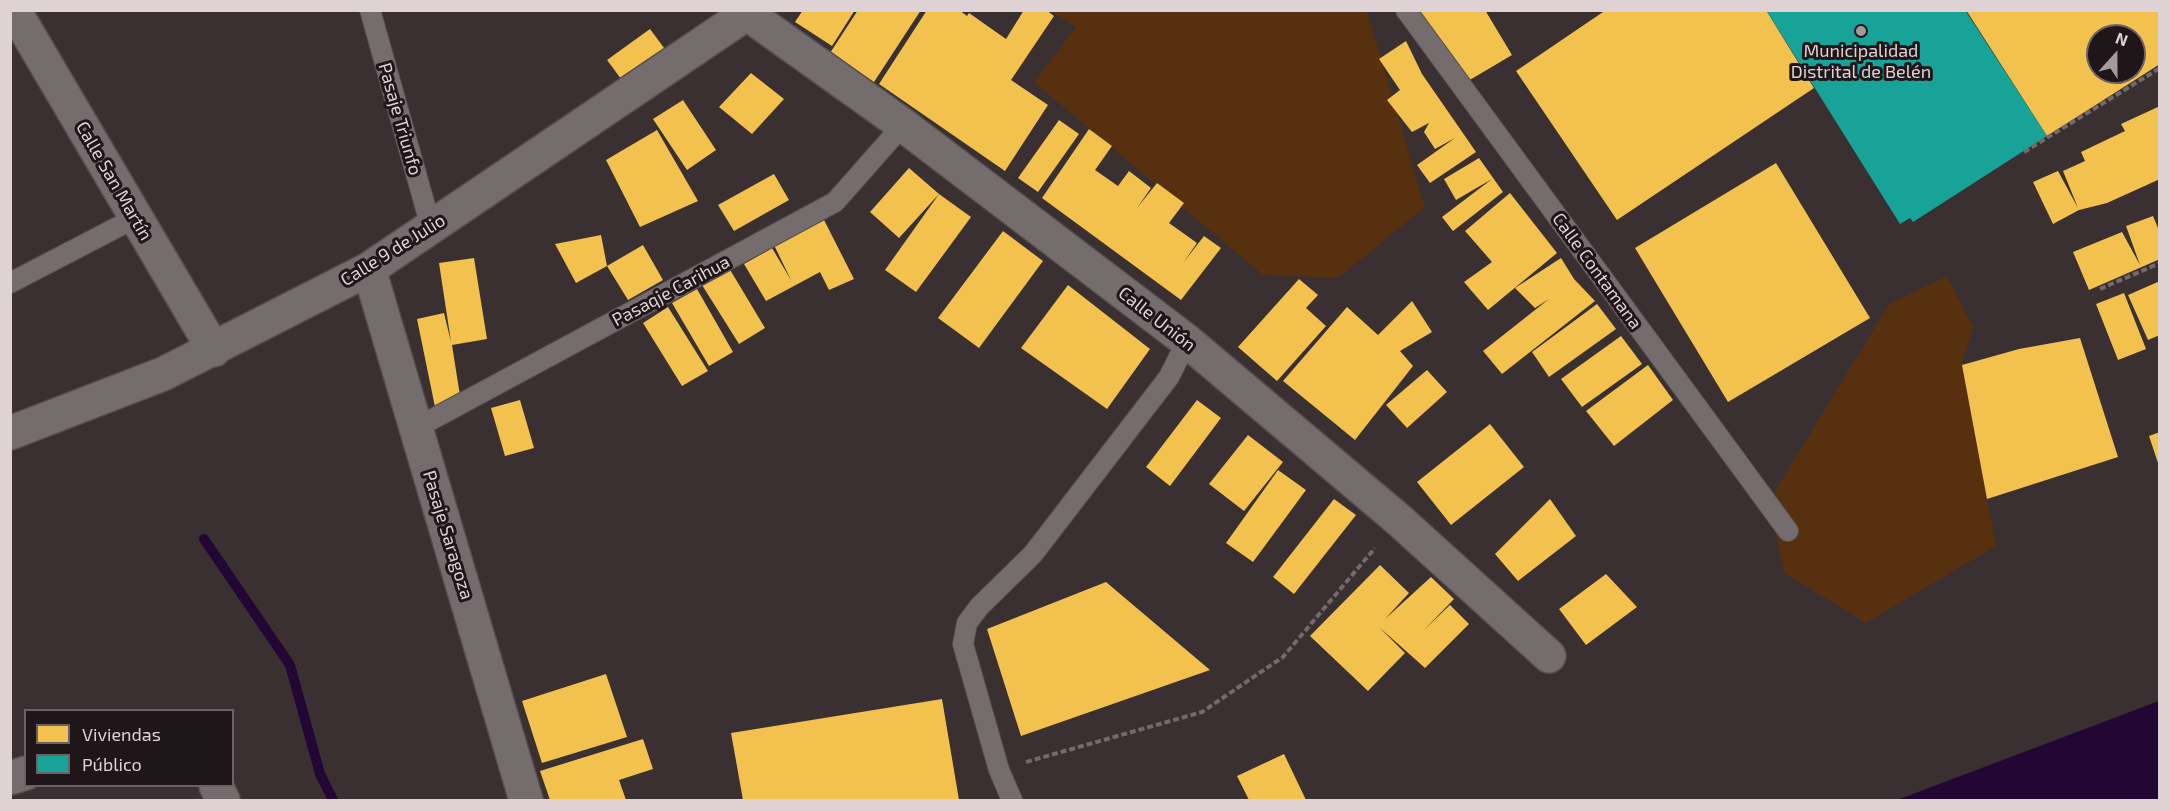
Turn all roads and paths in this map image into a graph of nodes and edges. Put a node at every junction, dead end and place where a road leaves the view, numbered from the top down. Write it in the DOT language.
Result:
graph roads {
  1 [pos="14,10"];
  2 [pos="370,10"];
  3 [pos="1406,10"];
  4 [pos="744,12"];
  5 [pos="2160,68"];
  6 [pos="903,125"];
  7 [pos="2024,152"];
  8 [pos="135,218"];
  9 [pos="431,227"];
  10 [pos="2160,263"];
  11 [pos="369,269"];
  12 [pos="10,283"];
  13 [pos="2100,290"];
  14 [pos="1187,341"];
  15 [pos="214,350"];
  16 [pos="416,428"];
  17 [pos="10,433"];
  18 [pos="1399,520"];
  19 [pos="1788,531"];
  20 [pos="1549,656"];
  21 [pos="999,770"];
  22 [pos="216,787"];
  23 [pos="223,801"];
  24 [pos="526,801"];
  25 [pos="1012,801"];
  1 -- 8 [label="street, Calle San Martín"];
  2 -- 9 [label="lane, Pasaje Triunfo"];
  3 -- 19 [label="lane, Calle Contamana"];
  4 -- 6 [label="street, Calle Unión"];
  4 -- 9 [label="street, Calle 9 de Julio"];
  5 -- 7 [label="path"];
  6 -- 14 [label="street, Calle Unión"];
  6 -- 16 [label="lane, Pasaqje Carihua"];
  8 -- 12 [label="lane"];
  8 -- 15 [label="street, Calle San Martín"];
  9 -- 11 [label="street, Calle 9 de Julio"];
  10 -- 13 [label="path"];
  11 -- 15 [label="street, Calle 9 de Julio"];
  11 -- 16 [label="street, Pasaje Saragoza"];
  14 -- 18 [label="street, Calle Unión"];
  14 -- 21 [label="lane"];
  15 -- 17 [label="street, Calle 9 de Julio"];
  16 -- 24 [label="street, Pasaje Saragoza"];
  18 -- 20 [label="street, Calle Unión"];
  18 -- 21 [label="path"];
  21 -- 25 [label="lane"];
  22 -- 23 [label="street"];
}
